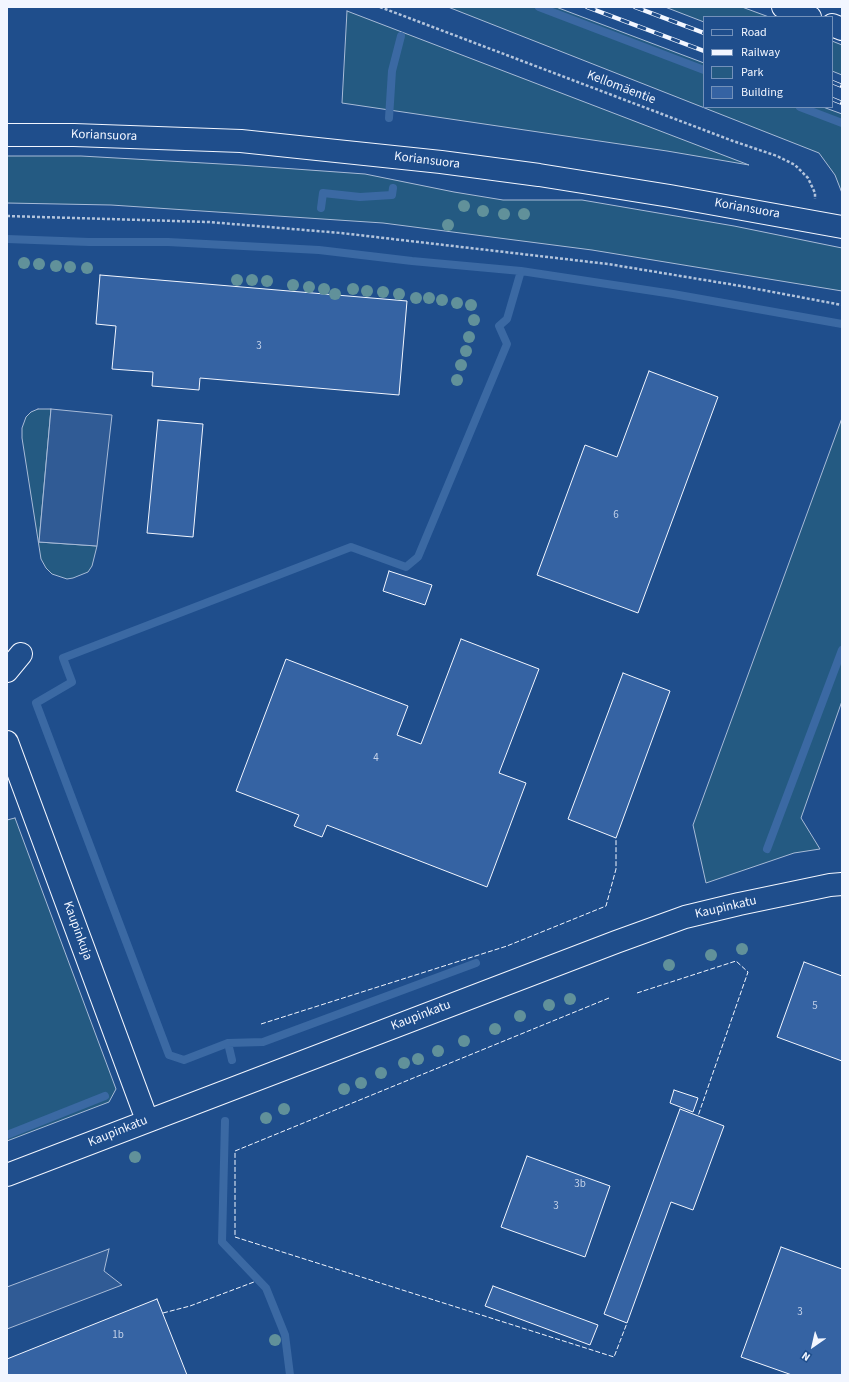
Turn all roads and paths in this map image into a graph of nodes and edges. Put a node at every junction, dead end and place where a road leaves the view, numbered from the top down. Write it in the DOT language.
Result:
graph roads {
  1 [pos="380,7"];
  2 [pos="783,7"];
  3 [pos="807,16"];
  4 [pos="7,135"];
  5 [pos="7,216"];
  6 [pos="813,221"];
  7 [pos="842,227"];
  8 [pos="842,305"];
  9 [pos="20,654"];
  10 [pos="7,671"];
  11 [pos="7,742"];
  12 [pos="842,884"];
  13 [pos="147,1120"];
  14 [pos="7,1175"];
  1 -- 6 [label="path, Kellomäentie"];
  2 -- 3 [label="street"];
  4 -- 6 [label="street, Koriansuora"];
  5 -- 8 [label="path"];
  6 -- 7 [label="street, Koriansuora"];
  9 -- 10 [label="street"];
  11 -- 13 [label="street, Kaupinkuja"];
  12 -- 13 [label="street, Kaupinkatu"];
  13 -- 14 [label="street, Kaupinkatu"];
}
